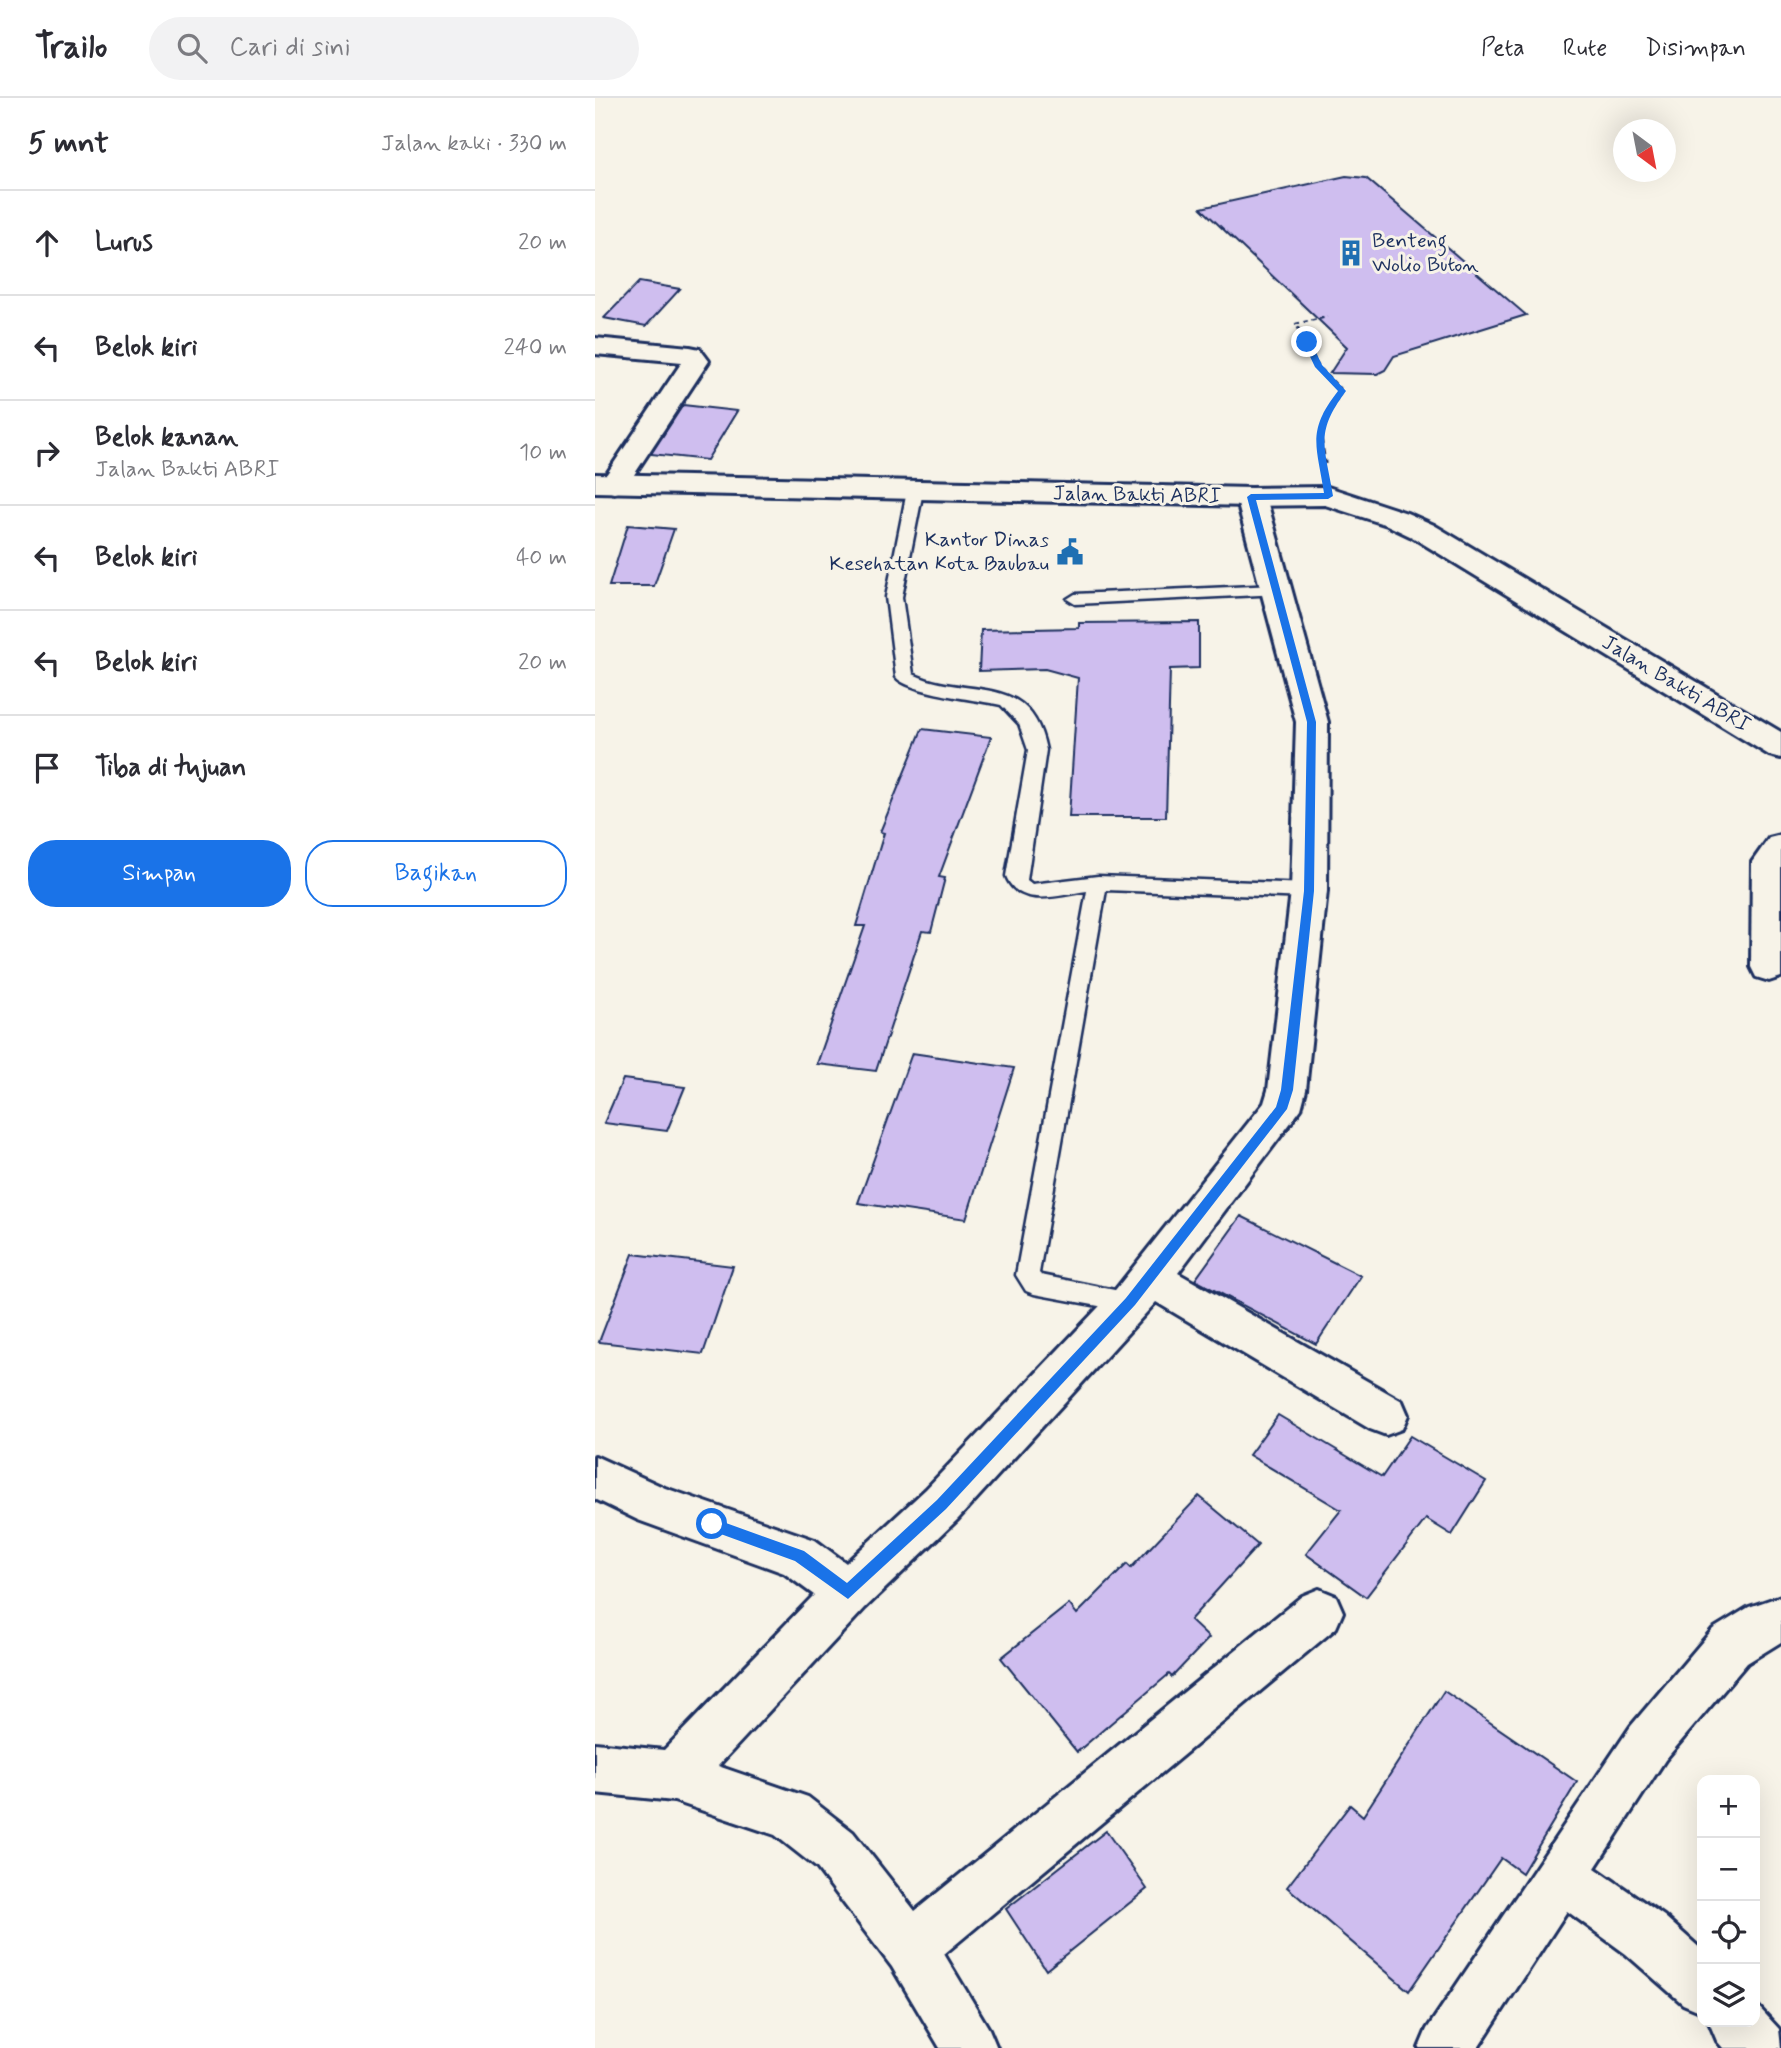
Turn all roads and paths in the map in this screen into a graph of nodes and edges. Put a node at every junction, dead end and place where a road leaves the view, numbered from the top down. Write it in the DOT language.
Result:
graph roads {
  1 [pos="1327,317"];
  2 [pos="595,345"];
  3 [pos="605,484"];
  4 [pos="915,491"];
  5 [pos="1328,496"];
  6 [pos="1251,497"];
  7 [pos="1276,590"];
  8 [pos="1075,599"];
  9 [pos="1781,747"];
  10 [pos="1781,847"];
  11 [pos="1098,883"];
  12 [pos="1309,891"];
  13 [pos="1769,967"];
  14 [pos="1140,1289"];
  15 [pos="1386,1415"];
  16 [pos="595,1478"];
  17 [pos="848,1592"];
  18 [pos="1319,1612"];
  19 [pos="1781,1619"];
  20 [pos="595,1768"];
  21 [pos="674,1776"];
  22 [pos="1561,1874"];
  23 [pos="911,1948"];
  24 [pos="1697,1981"];
  25 [pos="1741,2027"];
  26 [pos="970,2048"];
  27 [pos="1446,2048"];
  28 [pos="1760,2048"];
  1 -- 5 [label="path"];
  2 -- 3 [label="street"];
  3 -- 4 [label="street, Jalan Bakti ABRI"];
  4 -- 6 [label="street, Jalan Bakti ABRI"];
  4 -- 11 [label="lane"];
  5 -- 6 [label="street, Jalan Bakti ABRI"];
  5 -- 9 [label="street, Jalan Bakti ABRI"];
  6 -- 7 [label="street"];
  7 -- 8 [label="lane"];
  7 -- 12 [label="street"];
  10 -- 13 [label="street"];
  11 -- 12 [label="lane"];
  11 -- 14 [label="lane"];
  12 -- 14 [label="street"];
  14 -- 15 [label="street"];
  14 -- 17 [label="street"];
  16 -- 17 [label="street"];
  17 -- 21 [label="street"];
  18 -- 23 [label="street"];
  19 -- 22 [label="street"];
  20 -- 21 [label="street"];
  21 -- 23 [label="street"];
  22 -- 24 [label="street"];
  22 -- 27 [label="street"];
  23 -- 26 [label="street"];
  25 -- 28 [label="street"];
}
